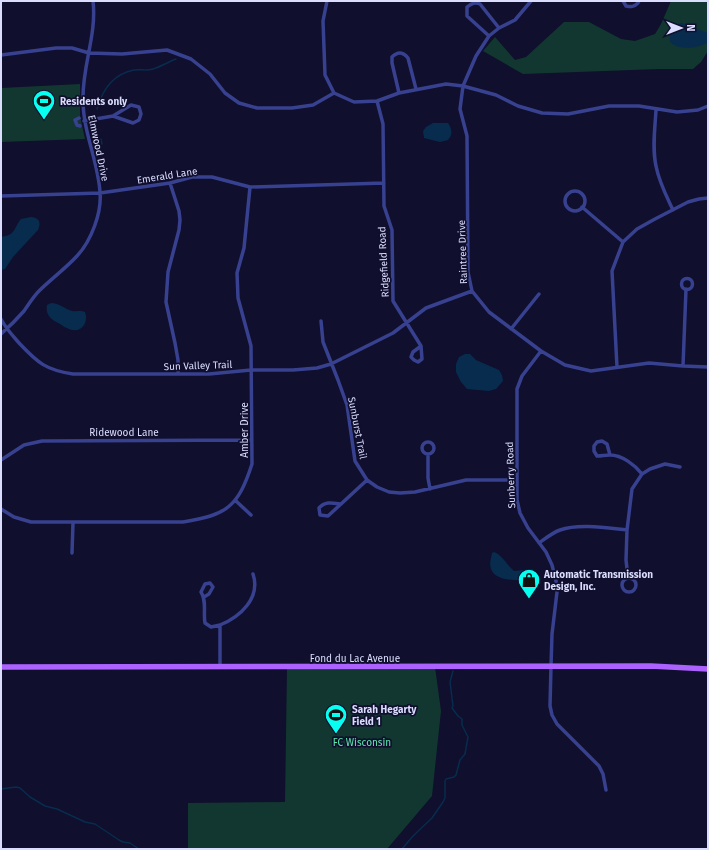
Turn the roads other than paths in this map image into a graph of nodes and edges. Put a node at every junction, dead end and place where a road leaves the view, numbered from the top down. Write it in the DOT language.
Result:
graph roads {
  1 [pos="93,1"];
  2 [pos="327,1"];
  3 [pos="531,1"];
  4 [pos="623,1"];
  5 [pos="639,1"];
  6 [pos="499,28"];
  7 [pos="489,36"];
  8 [pos="89,53"];
  9 [pos="1,55"];
  10 [pos="463,86"];
  11 [pos="416,89"];
  12 [pos="334,92"];
  13 [pos="399,94"];
  14 [pos="377,102"];
  15 [pos="708,106"];
  16 [pos="656,110"];
  17 [pos="113,116"];
  18 [pos="79,118"];
  19 [pos="84,121"];
  20 [pos="80,126"];
  21 [pos="170,183"];
  22 [pos="384,184"];
  23 [pos="250,187"];
  24 [pos="100,193"];
  25 [pos="1,196"];
  26 [pos="708,198"];
  27 [pos="582,207"];
  28 [pos="673,210"];
  29 [pos="623,242"];
  30 [pos="686,289"];
  31 [pos="472,291"];
  32 [pos="539,294"];
  33 [pos="1,320"];
  34 [pos="321,321"];
  35 [pos="407,323"];
  36 [pos="7,330"];
  37 [pos="511,330"];
  38 [pos="1,334"];
  39 [pos="421,346"];
  40 [pos="541,351"];
  41 [pos="331,364"];
  42 [pos="683,366"];
  43 [pos="618,367"];
  44 [pos="708,367"];
  45 [pos="252,370"];
  46 [pos="178,374"];
  47 [pos="252,440"];
  48 [pos="428,454"];
  49 [pos="610,455"];
  50 [pos="1,460"];
  51 [pos="680,467"];
  52 [pos="642,474"];
  53 [pos="367,480"];
  54 [pos="517,480"];
  55 [pos="430,488"];
  56 [pos="236,501"];
  57 [pos="342,504"];
  58 [pos="1,509"];
  59 [pos="252,515"];
  60 [pos="73,523"];
  61 [pos="627,530"];
  62 [pos="539,543"];
  63 [pos="72,552"];
  64 [pos="253,574"];
  65 [pos="628,578"];
  66 [pos="204,597"];
  67 [pos="220,625"];
  68 [pos="551,666"];
  69 [pos="1,667"];
  70 [pos="220,667"];
  71 [pos="708,669"];
  72 [pos="606,790"];
  1 -- 8 [label="street, Elmwood Drive"];
  2 -- 12 [label="street"];
  3 -- 6 [label="street, Raintree Drive"];
  4 -- 5 [label="street"];
  6 -- 7 [label="street, Raintree Drive"];
  6 -- 7 [label="street"];
  7 -- 10 [label="street, Raintree Drive"];
  8 -- 9 [label="street"];
  8 -- 12 [label="street"];
  8 -- 19 [label="street, Elmwood Drive"];
  10 -- 11 [label="street"];
  10 -- 16 [label="street"];
  10 -- 31 [label="street, Raintree Drive"];
  11 -- 13 [label="street"];
  11 -- 13 [label="street"];
  12 -- 14 [label="street"];
  13 -- 14 [label="street"];
  14 -- 22 [label="street, Ridgefield Road"];
  15 -- 16 [label="street"];
  16 -- 28 [label="street"];
  17 -- 17 [label="street"];
  17 -- 19 [label="street"];
  18 -- 20 [label="street"];
  19 -- 24 [label="street, Elmwood Drive"];
  21 -- 23 [label="street, Emerald Lane"];
  21 -- 24 [label="street, Emerald Lane"];
  21 -- 46 [label="street"];
  22 -- 23 [label="street, Emerald Lane"];
  22 -- 35 [label="street, Ridgefield Road"];
  23 -- 45 [label="street, Amber Drive"];
  24 -- 25 [label="street, Emerald Lane"];
  24 -- 36 [label="street, Elmwood Drive"];
  26 -- 28 [label="street"];
  27 -- 27 [label="street"];
  27 -- 29 [label="street"];
  28 -- 29 [label="street"];
  29 -- 43 [label="street"];
  30 -- 42 [label="street"];
  31 -- 35 [label="street, Sun Valley Trail"];
  31 -- 37 [label="street, Raintree Drive"];
  32 -- 37 [label="street"];
  33 -- 36 [label="street, Sun Valley Trail"];
  34 -- 41 [label="street, Sunburst Trail"];
  35 -- 39 [label="street, Ridgefield Road"];
  35 -- 41 [label="street, Sun Valley Trail"];
  36 -- 38 [label="street, Elmwood Drive"];
  36 -- 46 [label="street, Sun Valley Trail"];
  37 -- 40 [label="street, Raintree Drive"];
  40 -- 43 [label="street, Raintree Drive"];
  40 -- 54 [label="street, Sunberry Road"];
  41 -- 45 [label="street, Sun Valley Trail"];
  41 -- 53 [label="street, Sunburst Trail"];
  42 -- 43 [label="street, Raintree Drive"];
  42 -- 44 [label="street, Raintree Drive"];
  45 -- 46 [label="street, Sun Valley Trail"];
  45 -- 47 [label="street, Amber Drive"];
  47 -- 50 [label="street, Ridewood Lane"];
  47 -- 56 [label="street, Amber Drive"];
  48 -- 55 [label="street"];
  49 -- 49 [label="street"];
  49 -- 52 [label="street"];
  51 -- 52 [label="street"];
  52 -- 61 [label="street"];
  53 -- 55 [label="street, Sunburst Trail"];
  53 -- 57 [label="street"];
  54 -- 55 [label="street, Sunburst Trail"];
  54 -- 62 [label="street, Sunberry Road"];
  56 -- 59 [label="street"];
  56 -- 60 [label="street, Amber Drive"];
  57 -- 57 [label="street"];
  58 -- 60 [label="street, Amber Drive"];
  60 -- 63 [label="street"];
  61 -- 62 [label="street"];
  61 -- 65 [label="street"];
  62 -- 68 [label="street, Sunberry Road"];
  64 -- 67 [label="street"];
  65 -- 65 [label="street"];
  66 -- 67 [label="street"];
  67 -- 70 [label="street"];
  68 -- 70 [label="main road, Fond du Lac Avenue"];
  68 -- 71 [label="main road, Fond du Lac Avenue"];
  68 -- 72 [label="street, Sunberry Road"];
  69 -- 70 [label="main road, Fond du Lac Avenue"];
}
